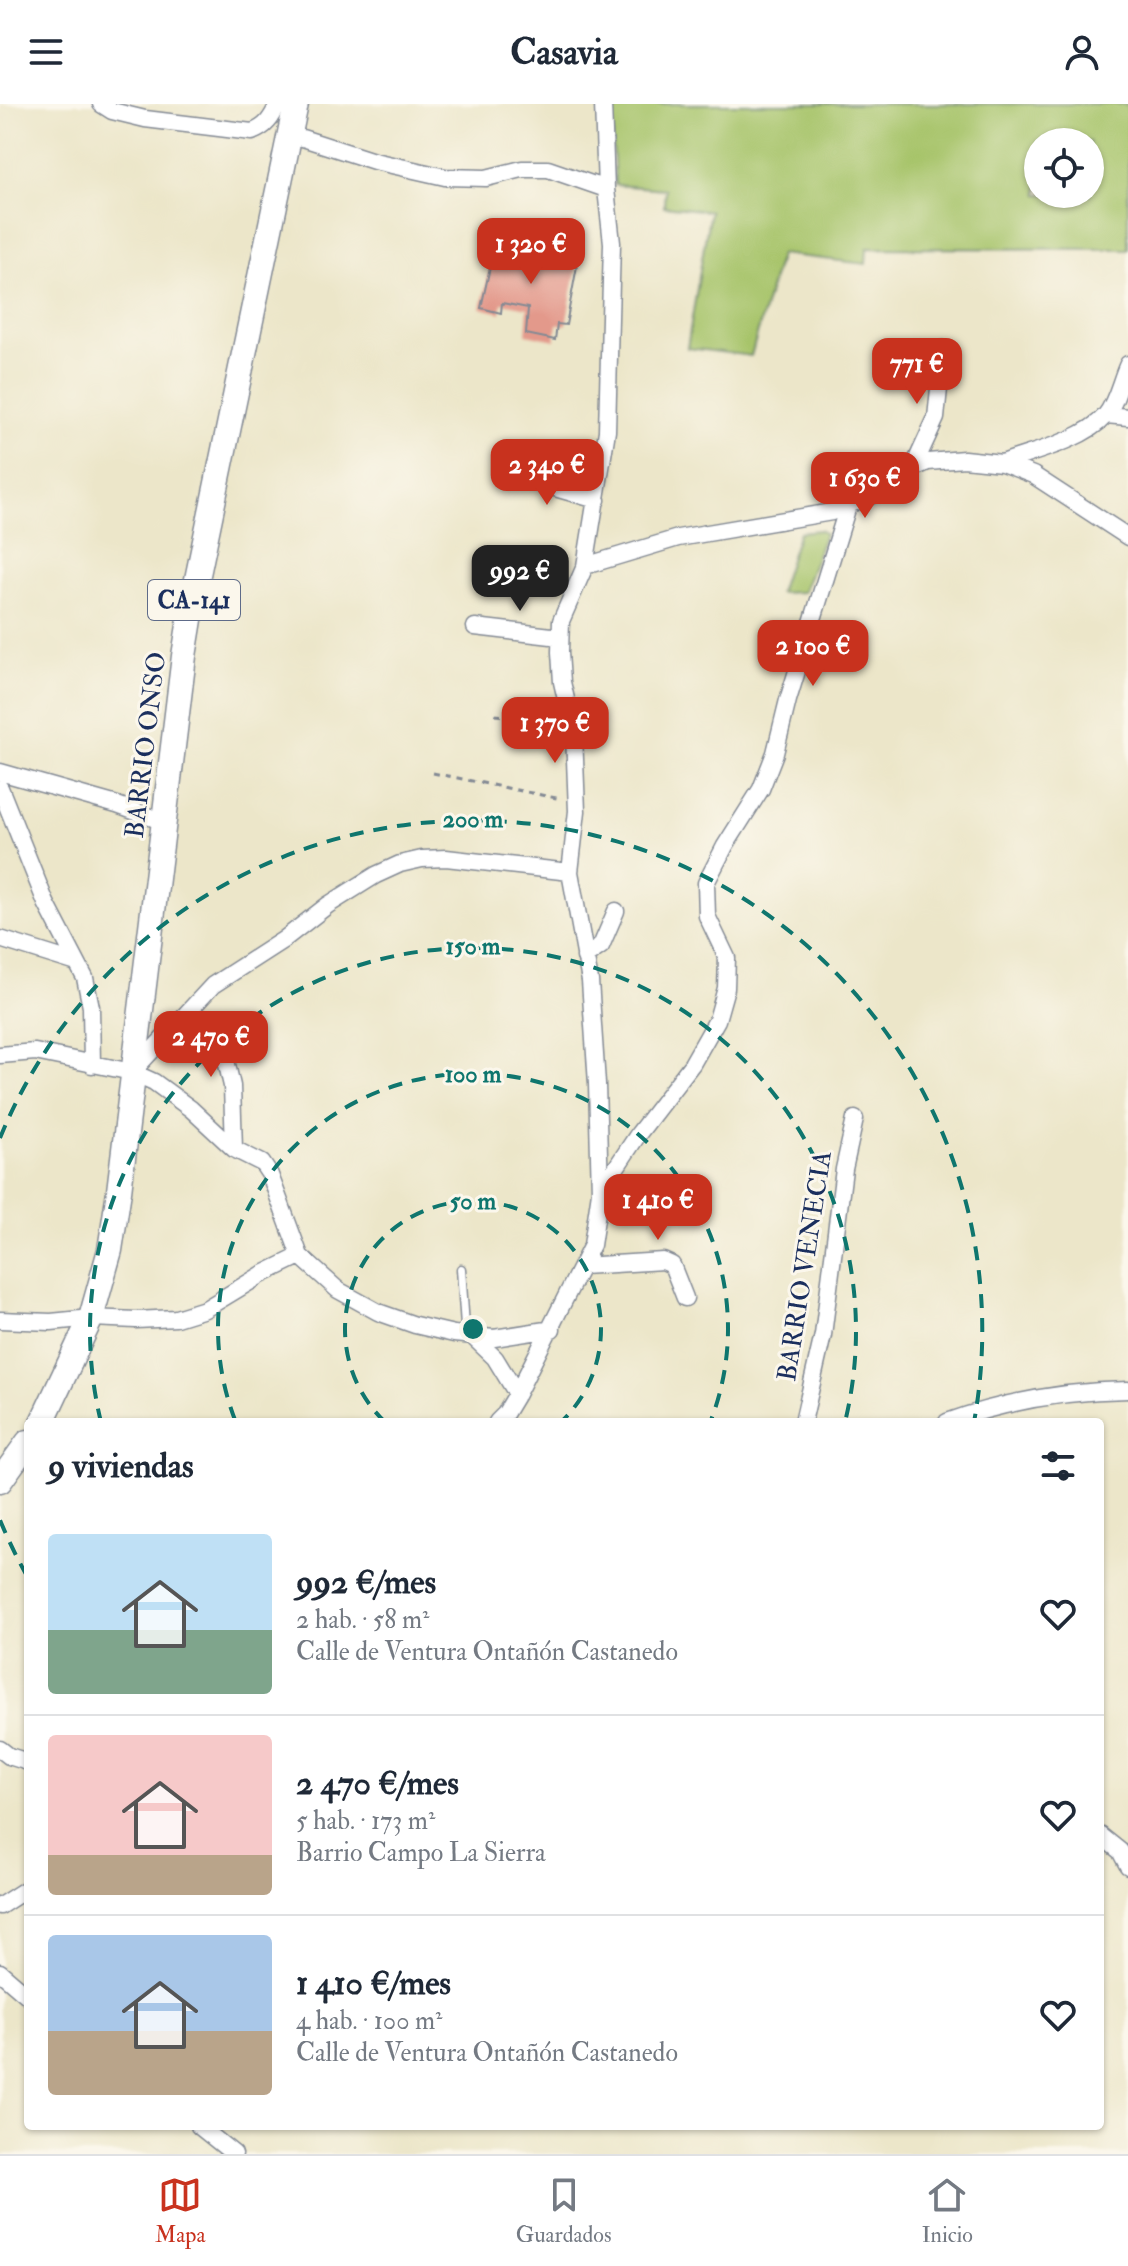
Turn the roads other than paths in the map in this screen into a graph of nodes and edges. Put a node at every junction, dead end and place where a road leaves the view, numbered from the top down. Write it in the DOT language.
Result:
graph roads {
  1 [pos="101,104"];
  2 [pos="603,104"];
  3 [pos="277,106"];
  4 [pos="146,112"];
  5 [pos="290,134"];
  6 [pos="606,189"];
  7 [pos="943,349"];
  8 [pos="1128,364"];
  9 [pos="1106,415"];
  10 [pos="1128,417"];
  11 [pos="1002,463"];
  12 [pos="913,468"];
  13 [pos="510,475"];
  14 [pos="597,500"];
  15 [pos="848,506"];
  16 [pos="1128,537"];
  17 [pos="585,566"];
  18 [pos="475,627"];
  19 [pos="560,637"];
  20 [pos="0,772"];
  21 [pos="0,788"];
  22 [pos="164,822"];
  23 [pos="570,872"];
  24 [pos="616,911"];
  25 [pos="0,939"];
  26 [pos="585,957"];
  27 [pos="77,963"];
  28 [pos="230,1024"];
  29 [pos="0,1055"];
  30 [pos="92,1065"];
  31 [pos="132,1072"];
  32 [pos="855,1119"];
  33 [pos="234,1149"];
  34 [pos="600,1192"];
  35 [pos="300,1256"];
  36 [pos="582,1266"];
  37 [pos="461,1269"];
  38 [pos="685,1298"];
  39 [pos="91,1318"];
  40 [pos="0,1320"];
  41 [pos="552,1329"];
  42 [pos="472,1336"];
  43 [pos="1128,1390"];
  44 [pos="517,1394"];
  45 [pos="44,1418"];
  46 [pos="503,1418"];
  47 [pos="804,1418"];
  48 [pos="961,1418"];
  49 [pos="24,1448"];
  50 [pos="0,1481"];
  51 [pos="0,1749"];
  52 [pos="24,1761"];
  53 [pos="1104,1838"];
  54 [pos="1128,1866"];
  55 [pos="24,1891"];
  56 [pos="0,1906"];
  57 [pos="0,1972"];
  58 [pos="24,1993"];
  59 [pos="204,2130"];
  60 [pos="234,2154"];
  1 -- 4 [label="street"];
  2 -- 6 [label="street"];
  3 -- 4 [label="street"];
  3 -- 5 [label="main road, CA-141"];
  5 -- 6 [label="street"];
  5 -- 22 [label="main road, BARRIO ONSO / CA-141"];
  6 -- 14 [label="street"];
  7 -- 12 [label="street"];
  8 -- 9 [label="street"];
  9 -- 10 [label="street"];
  9 -- 11 [label="street"];
  11 -- 12 [label="street"];
  11 -- 16 [label="street"];
  12 -- 15 [label="street"];
  13 -- 14 [label="street"];
  14 -- 17 [label="street"];
  15 -- 17 [label="street"];
  15 -- 34 [label="street"];
  17 -- 19 [label="street"];
  18 -- 19 [label="street"];
  19 -- 23 [label="street"];
  20 -- 22 [label="street"];
  21 -- 27 [label="street"];
  22 -- 31 [label="main road, BARRIO ONSO / CA-141"];
  23 -- 26 [label="street"];
  23 -- 31 [label="street"];
  24 -- 26 [label="street"];
  25 -- 27 [label="street"];
  26 -- 34 [label="street"];
  27 -- 30 [label="street"];
  28 -- 33 [label="street"];
  29 -- 30 [label="street"];
  30 -- 31 [label="street"];
  31 -- 33 [label="street"];
  31 -- 39 [label="main road, BARRIO ONSO / CA-141"];
  32 -- 47 [label="street, BARRIO VENECIA"];
  33 -- 35 [label="street"];
  34 -- 36 [label="street"];
  35 -- 39 [label="street"];
  35 -- 42 [label="street"];
  36 -- 38 [label="street"];
  36 -- 41 [label="street"];
  37 -- 42 [label="lane"];
  39 -- 40 [label="street"];
  39 -- 45 [label="main road, CA-141"];
  41 -- 42 [label="street"];
  41 -- 44 [label="street"];
  42 -- 44 [label="street"];
  43 -- 48 [label="street"];
  44 -- 46 [label="street"];
  49 -- 50 [label="main road"];
  51 -- 52 [label="street"];
  53 -- 54 [label="street"];
  55 -- 56 [label="street"];
  57 -- 58 [label="street"];
  59 -- 60 [label="street"];
}
